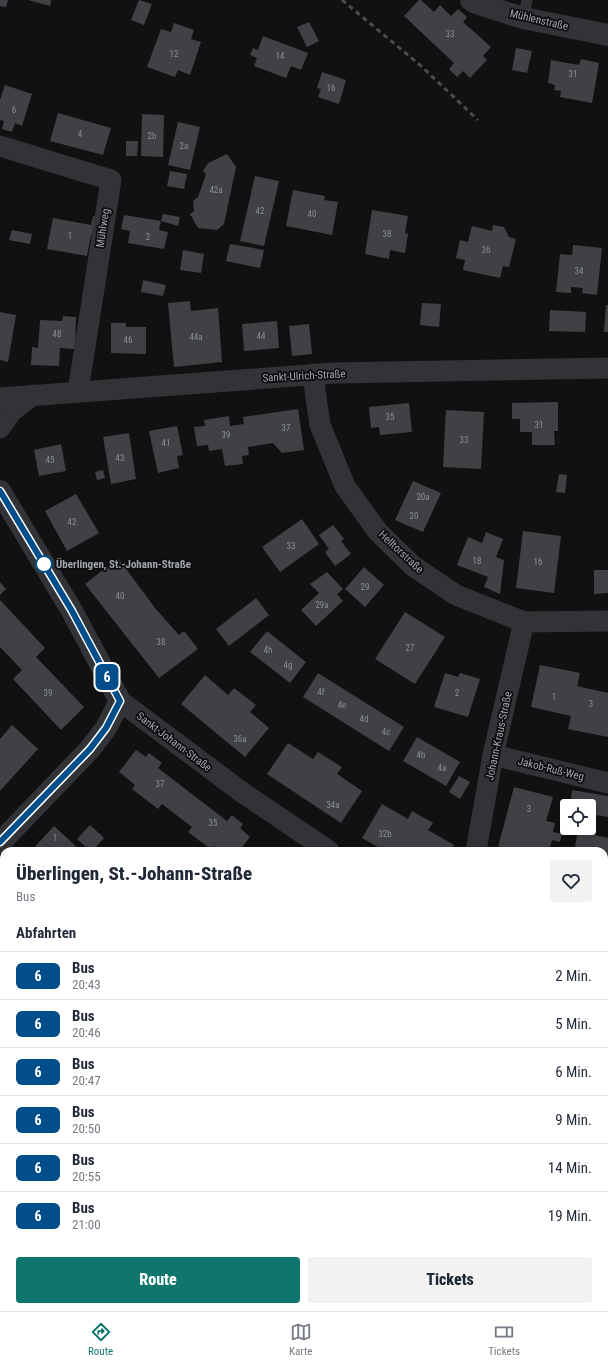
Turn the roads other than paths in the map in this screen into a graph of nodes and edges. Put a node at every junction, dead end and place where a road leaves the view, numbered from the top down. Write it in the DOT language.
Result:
graph roads {
  1 [pos="471,0"];
  2 [pos="525,9"];
  3 [pos="608,35"];
  4 [pos="0,146"];
  5 [pos="608,368"];
  6 [pos="314,374"];
  7 [pos="78,391"];
  8 [pos="33,395"];
  9 [pos="0,398"];
  10 [pos="0,428"];
  11 [pos="0,491"];
  12 [pos="608,621"];
  13 [pos="524,622"];
  14 [pos="120,701"];
  15 [pos="494,755"];
  16 [pos="608,783"];
  17 [pos="0,842"];
  18 [pos="323,847"];
  19 [pos="477,847"];
  1 -- 2 [label="street, Mühlenstraße"];
  2 -- 3 [label="street, Mühlenstraße"];
  4 -- 7 [label="street, Mühlweg"];
  5 -- 6 [label="street, Sankt-Ulrich-Straße"];
  6 -- 7 [label="street, Sankt-Ulrich-Straße"];
  6 -- 13 [label="street, Helltorstraße"];
  7 -- 8 [label="street, Sankt-Ulrich-Straße"];
  8 -- 9 [label="street, Sankt-Ulrich-Straße"];
  8 -- 10 [label="street"];
  11 -- 14 [label="street, Sankt-Johann-Straße"];
  12 -- 13 [label="street, Helltorstraße"];
  13 -- 15 [label="street, Johann-Kraus-Straße"];
  14 -- 17 [label="street"];
  14 -- 18 [label="street, Sankt-Johann-Straße"];
  15 -- 16 [label="street, Jakob-Ruß-Weg"];
  15 -- 19 [label="street, Johann-Kraus-Straße"];
}
